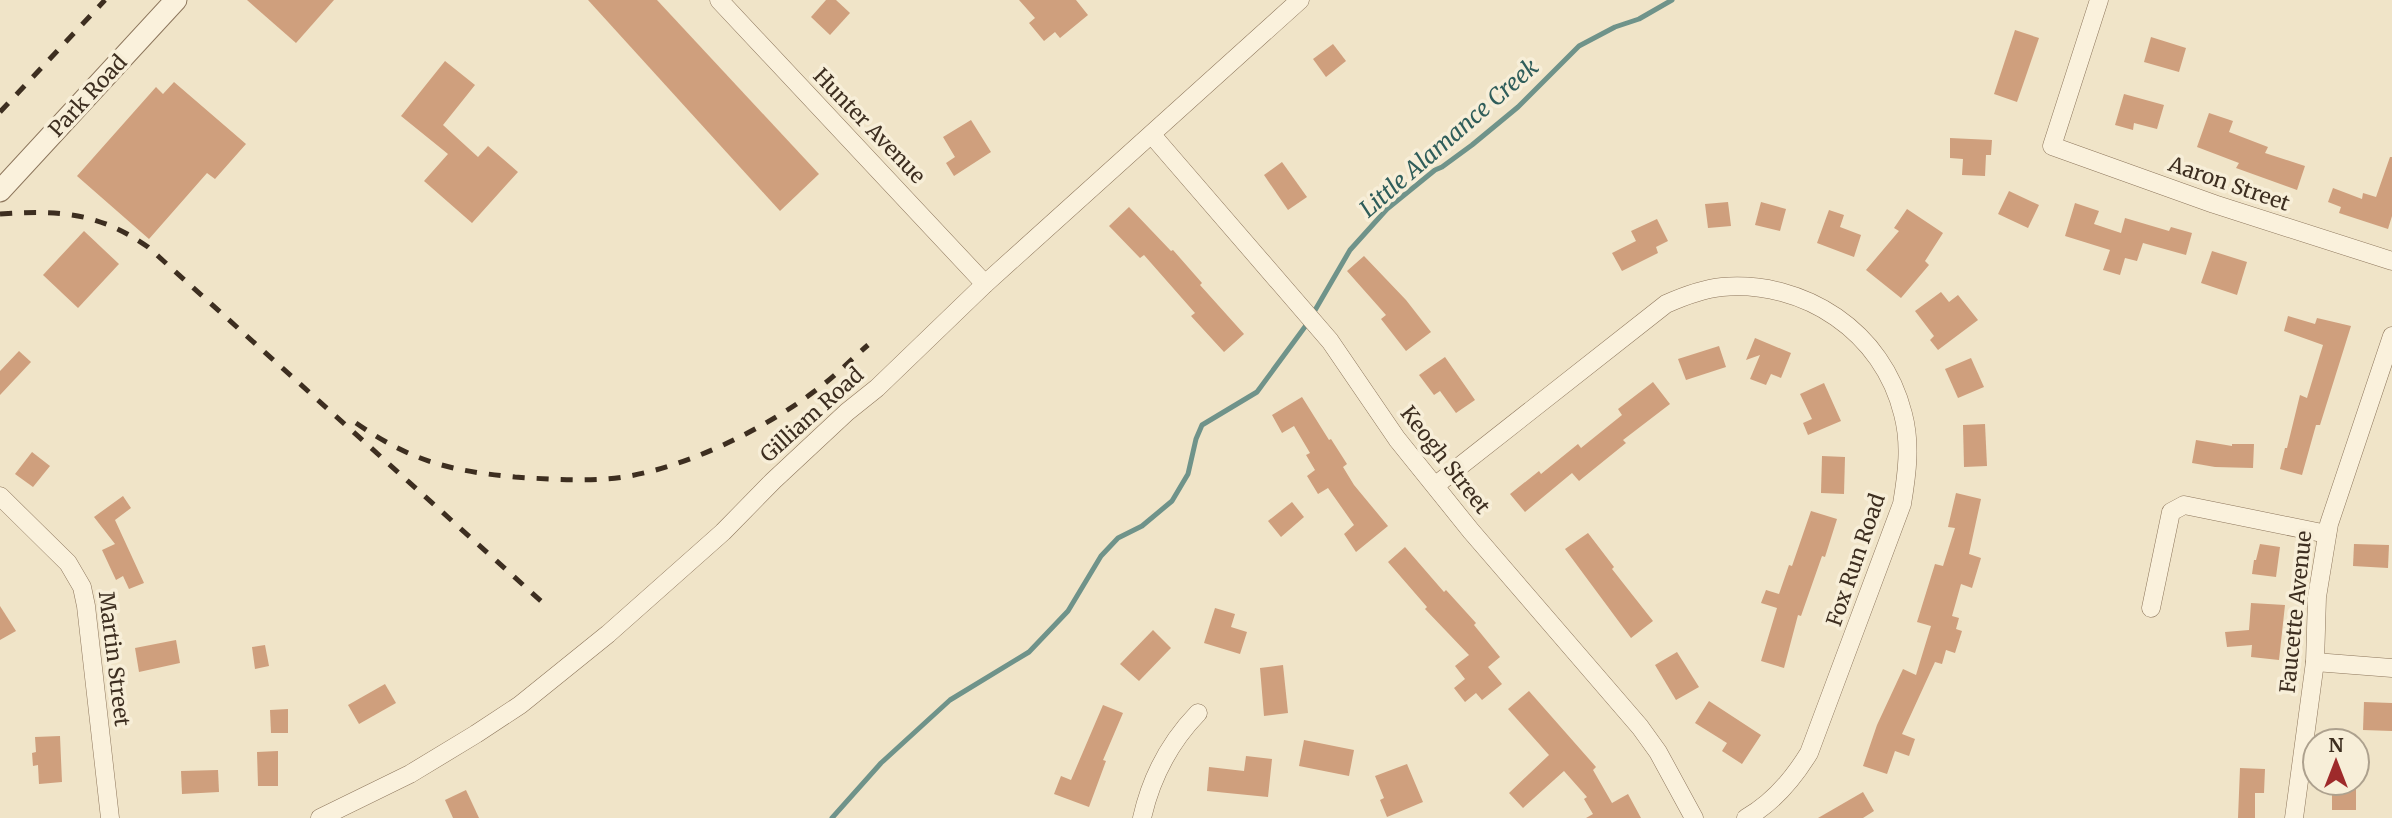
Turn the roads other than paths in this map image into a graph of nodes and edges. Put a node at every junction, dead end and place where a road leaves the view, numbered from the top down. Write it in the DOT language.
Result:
graph roads {
  1 [pos="176,0"];
  2 [pos="719,0"];
  3 [pos="1300,0"];
  4 [pos="2099,0"];
  5 [pos="1152,135"];
  6 [pos="0,191"];
  7 [pos="2392,261"];
  8 [pos="985,284"];
  9 [pos="2392,337"];
  10 [pos="1436,485"];
  11 [pos="0,496"];
  12 [pos="2327,534"];
  13 [pos="2151,608"];
  14 [pos="2315,662"];
  15 [pos="2392,668"];
  16 [pos="1198,713"];
  17 [pos="110,818"];
  18 [pos="320,818"];
  19 [pos="1142,818"];
  20 [pos="1694,818"];
  21 [pos="1746,818"];
  22 [pos="2294,818"];
  1 -- 6 [label="street, Park Road"];
  2 -- 8 [label="street, Hunter Avenue"];
  3 -- 5 [label="street, Gilliam Road"];
  4 -- 7 [label="street, Aaron Street"];
  5 -- 8 [label="street, Gilliam Road"];
  5 -- 10 [label="street, Keogh Street"];
  8 -- 18 [label="street, Gilliam Road"];
  9 -- 12 [label="street, Faucette Avenue"];
  10 -- 20 [label="street, Keogh Street"];
  10 -- 21 [label="street, Fox Run Road"];
  11 -- 17 [label="street, Martin Street"];
  12 -- 13 [label="street"];
  12 -- 14 [label="street, Faucette Avenue"];
  14 -- 15 [label="street"];
  14 -- 22 [label="street, Faucette Avenue"];
  16 -- 19 [label="street"];
}
